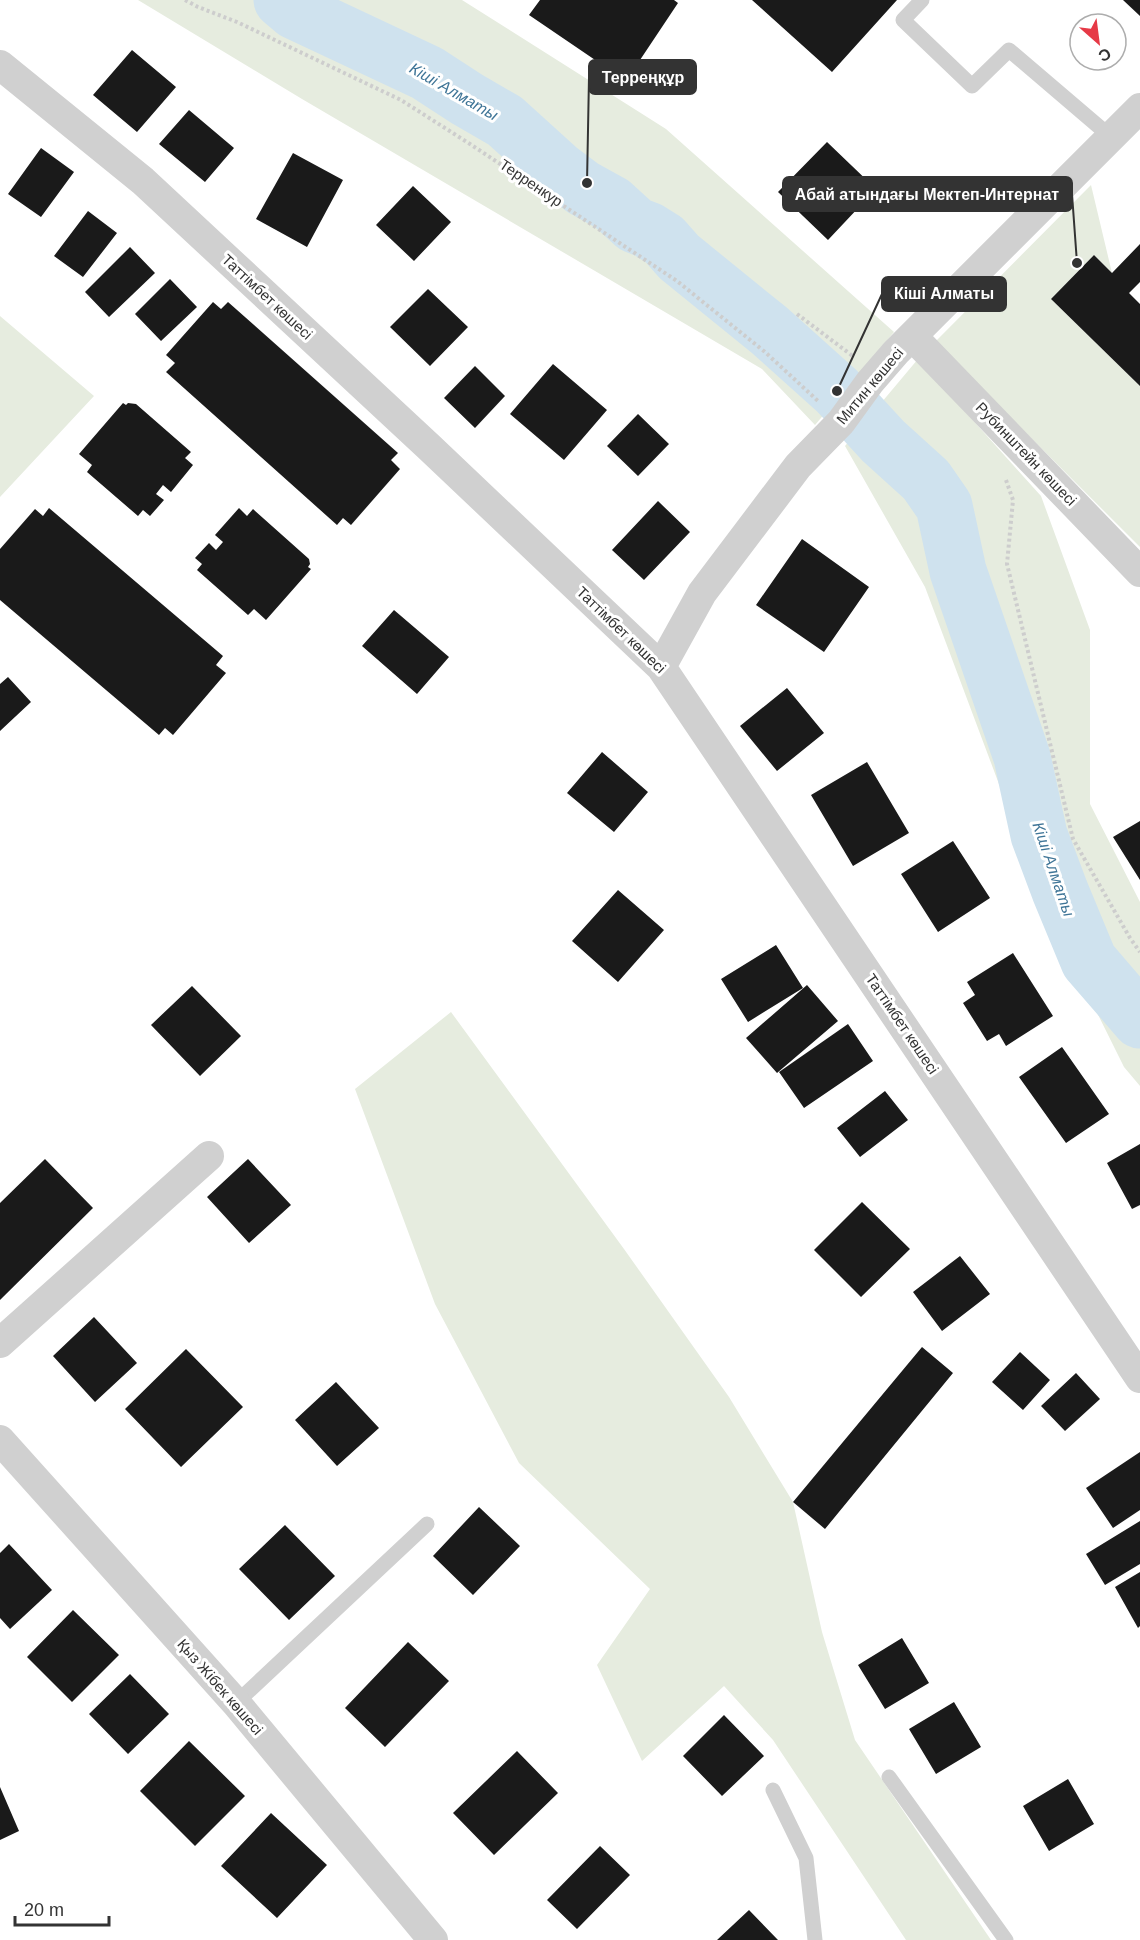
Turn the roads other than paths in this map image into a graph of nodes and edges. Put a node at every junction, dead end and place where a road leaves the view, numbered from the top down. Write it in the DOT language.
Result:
graph roads {
  1 [pos="922,0"];
  2 [pos="0,65"];
  3 [pos="1140,108"];
  4 [pos="1111,138"];
  5 [pos="913,337"];
  6 [pos="1140,572"];
  7 [pos="661,667"];
  8 [pos="209,1156"];
  9 [pos="0,1343"];
  10 [pos="1140,1378"];
  11 [pos="0,1440"];
  12 [pos="427,1524"];
  13 [pos="236,1703"];
  14 [pos="889,1777"];
  15 [pos="773,1790"];
  16 [pos="433,1940"];
  17 [pos="815,1940"];
  18 [pos="1006,1940"];
  1 -- 4 [label="lane"];
  2 -- 7 [label="street, Таттімбет көшесі"];
  3 -- 4 [label="street, Митин көшесі"];
  4 -- 5 [label="street, Митин көшесі"];
  5 -- 6 [label="street, Рубинштейн көшесі"];
  5 -- 7 [label="street, Митин көшесі"];
  7 -- 10 [label="street, Таттімбет көшесі"];
  8 -- 9 [label="street"];
  11 -- 13 [label="street, Қыз Жібек көшесі"];
  12 -- 13 [label="lane"];
  13 -- 16 [label="street, Қыз Жібек көшесі"];
  14 -- 18 [label="lane"];
  15 -- 17 [label="lane"];
}
